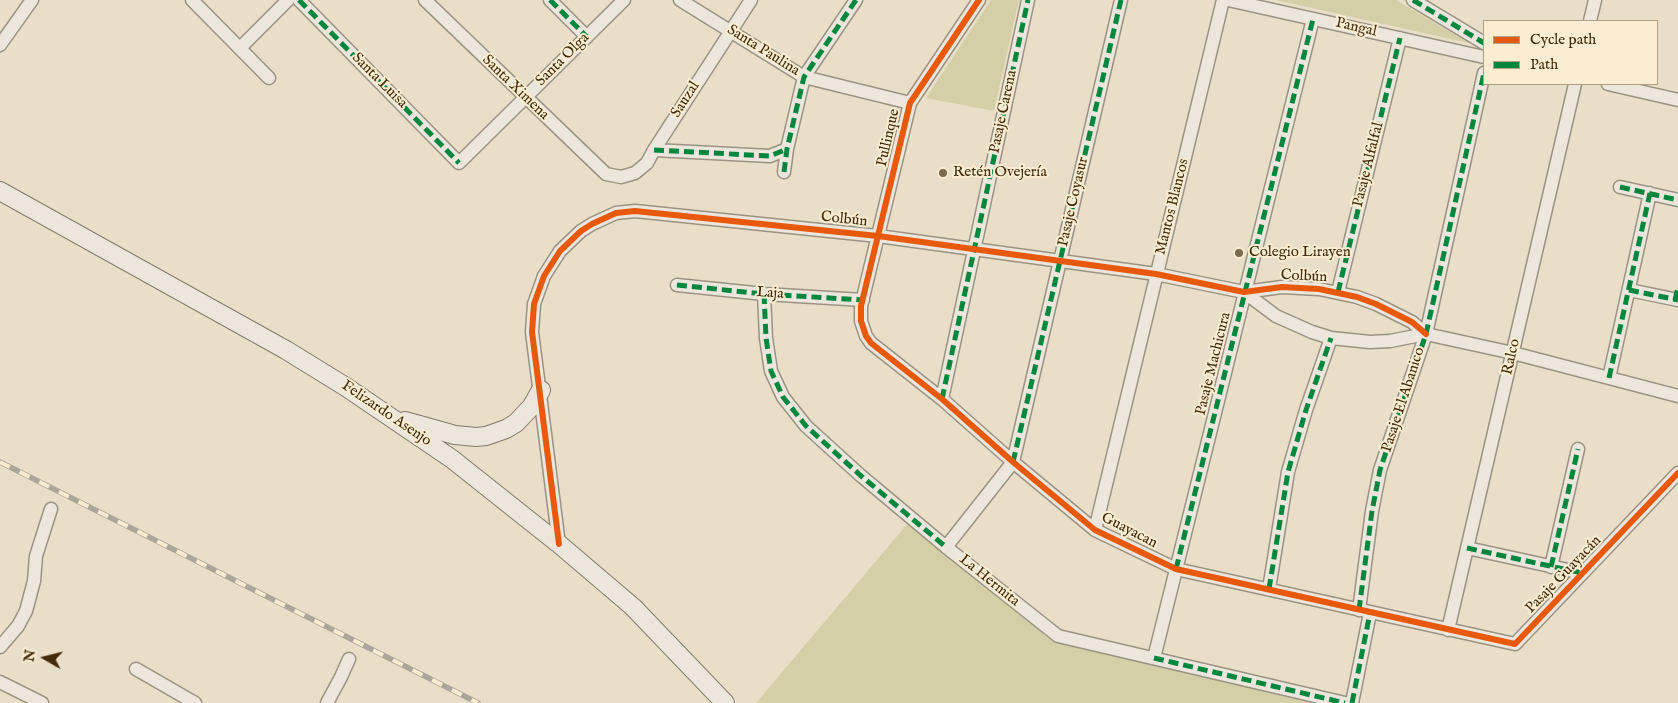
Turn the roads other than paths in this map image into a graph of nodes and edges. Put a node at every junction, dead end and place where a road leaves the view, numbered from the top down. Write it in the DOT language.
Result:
graph roads {
  1 [pos="32,0"];
  2 [pos="192,0"];
  3 [pos="288,0"];
  4 [pos="299,0"];
  5 [pos="425,0"];
  6 [pos="550,0"];
  7 [pos="624,0"];
  8 [pos="680,0"];
  9 [pos="751,0"];
  10 [pos="856,0"];
  11 [pos="979,0"];
  12 [pos="1028,0"];
  13 [pos="1121,0"];
  14 [pos="1223,0"];
  15 [pos="1228,0"];
  16 [pos="1413,0"];
  17 [pos="1595,0"];
  18 [pos="1313,19"];
  19 [pos="1590,20"];
  20 [pos="730,31"];
  21 [pos="587,37"];
  22 [pos="1400,38"];
  23 [pos="1483,42"];
  24 [pos="0,45"];
  25 [pos="240,48"];
  26 [pos="1483,57"];
  27 [pos="804,77"];
  28 [pos="270,78"];
  29 [pos="1483,78"];
  30 [pos="1575,85"];
  31 [pos="1612,85"];
  32 [pos="525,98"];
  33 [pos="1678,100"];
  34 [pos="910,103"];
  35 [pos="787,149"];
  36 [pos="654,150"];
  37 [pos="459,163"];
  38 [pos="784,172"];
  39 [pos="606,174"];
  40 [pos="1620,187"];
  41 [pos="0,191"];
  42 [pos="1650,193"];
  43 [pos="1678,200"];
  44 [pos="878,236"];
  45 [pos="975,251"];
  46 [pos="1060,262"];
  47 [pos="1156,274"];
  48 [pos="677,286"];
  49 [pos="1629,290"];
  50 [pos="1244,292"];
  51 [pos="1338,292"];
  52 [pos="764,294"];
  53 [pos="1677,295"];
  54 [pos="863,300"];
  55 [pos="1426,334"];
  56 [pos="1331,338"];
  57 [pos="1513,353"];
  58 [pos="1609,378"];
  59 [pos="540,390"];
  60 [pos="1678,396"];
  61 [pos="942,400"];
  62 [pos="393,418"];
  63 [pos="1578,449"];
  64 [pos="1012,462"];
  65 [pos="1678,473"];
  66 [pos="51,509"];
  67 [pos="1095,530"];
  68 [pos="559,544"];
  69 [pos="946,547"];
  70 [pos="1467,548"];
  71 [pos="1551,567"];
  72 [pos="1176,569"];
  73 [pos="1582,574"];
  74 [pos="1269,589"];
  75 [pos="1364,612"];
  76 [pos="1448,630"];
  77 [pos="0,648"];
  78 [pos="1154,658"];
  79 [pos="349,659"];
  80 [pos="136,669"];
  81 [pos="0,682"];
  82 [pos="42,703"];
  83 [pos="195,703"];
  84 [pos="327,703"];
  85 [pos="725,703"];
  86 [pos="1345,703"];
  87 [pos="1352,703"];
  1 -- 24 [label="street"];
  2 -- 25 [label="street"];
  3 -- 25 [label="street"];
  4 -- 37 [label="street, Santa Luisa"];
  5 -- 32 [label="street, Santa Ximena"];
  6 -- 21 [label="street"];
  7 -- 21 [label="street, Santa Olga"];
  8 -- 20 [label="street, Santa Paulina"];
  9 -- 20 [label="street, Sauzal"];
  10 -- 27 [label="street"];
  11 -- 34 [label="street, Pullinque"];
  12 -- 45 [label="street, Pasaje Carena"];
  13 -- 46 [label="street, Pasaje Coyasur"];
  14 -- 47 [label="street, Mantos Blancos"];
  15 -- 18 [label="street, Pangal"];
  16 -- 23 [label="street"];
  17 -- 19 [label="street"];
  18 -- 22 [label="street, Pangal"];
  18 -- 50 [label="street, Pasaje Machicura"];
  20 -- 27 [label="street, Santa Paulina"];
  20 -- 36 [label="street, Sauzal"];
  21 -- 32 [label="street, Santa Olga"];
  22 -- 26 [label="street, Pangal"];
  22 -- 51 [label="street, Pasaje Alfalfal"];
  25 -- 28 [label="street"];
  27 -- 34 [label="street, Santa Paulina"];
  27 -- 35 [label="street"];
  29 -- 55 [label="street, Pasaje El Abanico"];
  30 -- 57 [label="street, Ralco"];
  31 -- 33 [label="street"];
  32 -- 37 [label="street, Santa Olga"];
  32 -- 39 [label="street, Santa Ximena"];
  34 -- 44 [label="street, Pullinque"];
  35 -- 36 [label="street"];
  35 -- 38 [label="street"];
  36 -- 39 [label="street, Sauzal"];
  40 -- 42 [label="street"];
  41 -- 62 [label="street, Felizardo Asenjo"];
  42 -- 43 [label="street"];
  42 -- 49 [label="street"];
  44 -- 45 [label="street, Colbún"];
  44 -- 54 [label="street, Pullinque"];
  44 -- 59 [label="street, Colbún"];
  45 -- 46 [label="street, Colbún"];
  45 -- 61 [label="street, Pasaje Carena"];
  46 -- 47 [label="street, Colbún"];
  46 -- 64 [label="street, Pasaje Coyasur"];
  47 -- 50 [label="street, Colbún"];
  47 -- 67 [label="street, Mantos Blancos"];
  48 -- 52 [label="street, Laja"];
  49 -- 53 [label="street"];
  49 -- 58 [label="street"];
  50 -- 51 [label="street, Colbún"];
  50 -- 56 [label="street, Colbún"];
  50 -- 72 [label="street, Pasaje Machicura"];
  51 -- 55 [label="street, Colbún"];
  52 -- 54 [label="street, Laja"];
  52 -- 69 [label="street, La Hermita"];
  54 -- 61 [label="street, Guayacan"];
  55 -- 56 [label="street, Colbún"];
  55 -- 57 [label="street, Colbún"];
  55 -- 75 [label="street, Pasaje El Abanico"];
  56 -- 74 [label="street"];
  57 -- 58 [label="street, Colbún"];
  57 -- 70 [label="street, Ralco"];
  58 -- 60 [label="street, Colbún"];
  59 -- 62 [label="street"];
  59 -- 68 [label="street, Colbún"];
  61 -- 64 [label="street, Guayacan"];
  62 -- 68 [label="street, Felizardo Asenjo"];
  63 -- 71 [label="street"];
  64 -- 67 [label="street, Guayacan"];
  64 -- 69 [label="street"];
  65 -- 73 [label="street, Pasaje Guayacán"];
  66 -- 77 [label="street"];
  67 -- 72 [label="street, Guayacan"];
  68 -- 85 [label="street, Felizardo Asenjo"];
  69 -- 78 [label="street, La Hermita"];
  70 -- 71 [label="street"];
  70 -- 76 [label="street, Ralco"];
  71 -- 73 [label="street"];
  72 -- 74 [label="street, Guayacan"];
  72 -- 78 [label="street, Pasaje Machicura"];
  73 -- 76 [label="street, Pasaje Guayacán"];
  74 -- 75 [label="street, Guayacan"];
  75 -- 76 [label="street, Guayacan"];
  75 -- 87 [label="street"];
  78 -- 86 [label="street, La Hermita"];
  79 -- 84 [label="street"];
  80 -- 83 [label="street"];
  81 -- 82 [label="street"];
}
